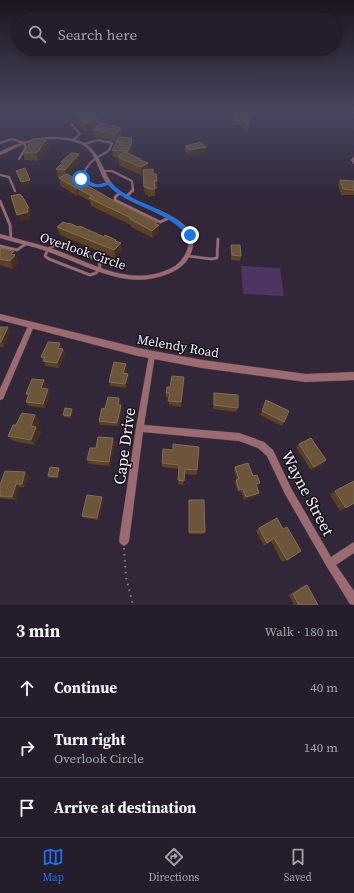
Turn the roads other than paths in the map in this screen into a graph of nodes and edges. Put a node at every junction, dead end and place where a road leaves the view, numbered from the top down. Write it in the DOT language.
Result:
graph roads {
  1 [pos="19,140"];
  2 [pos="40,140"];
  3 [pos="73,140"];
  4 [pos="97,140"];
  5 [pos="99,140"];
  6 [pos="24,143"];
  7 [pos="84,144"];
  8 [pos="0,154"];
  9 [pos="97,158"];
  10 [pos="354,158"];
  11 [pos="19,159"];
  12 [pos="354,163"];
  13 [pos="103,171"];
  14 [pos="0,175"];
  15 [pos="109,183"];
  16 [pos="15,191"];
  17 [pos="120,193"];
  18 [pos="126,197"];
  19 [pos="0,202"];
  20 [pos="170,218"];
  21 [pos="0,237"];
  22 [pos="11,239"];
  23 [pos="218,239"];
  24 [pos="28,244"];
  25 [pos="0,246"];
  26 [pos="48,249"];
  27 [pos="188,256"];
  28 [pos="100,270"];
  29 [pos="0,317"];
  30 [pos="31,326"];
  31 [pos="152,355"];
  32 [pos="354,376"];
  33 [pos="0,397"];
  34 [pos="140,428"];
  35 [pos="124,541"];
  36 [pos="354,547"];
  37 [pos="330,564"];
  38 [pos="354,600"];
  1 -- 6 [label="lane"];
  2 -- 6 [label="street"];
  3 -- 7 [label="street"];
  4 -- 7 [label="lane"];
  5 -- 9 [label="lane"];
  6 -- 8 [label="street"];
  6 -- 11 [label="lane"];
  7 -- 9 [label="street"];
  9 -- 13 [label="street"];
  9 -- 15 [label="lane"];
  10 -- 12 [label="lane"];
  13 -- 15 [label="street"];
  13 -- 18 [label="lane"];
  14 -- 16 [label="lane"];
  15 -- 17 [label="street"];
  17 -- 18 [label="street"];
  17 -- 20 [label="lane"];
  18 -- 20 [label="street"];
  19 -- 22 [label="lane"];
  20 -- 27 [label="street"];
  21 -- 22 [label="street, Overlook Circle"];
  22 -- 24 [label="street, Overlook Circle"];
  23 -- 27 [label="lane"];
  24 -- 25 [label="lane"];
  24 -- 26 [label="street, Overlook Circle"];
  26 -- 28 [label="street, Overlook Circle"];
  26 -- 28 [label="lane"];
  26 -- 28 [label="lane"];
  27 -- 28 [label="street, Overlook Circle"];
  29 -- 30 [label="street, Melendy Road"];
  30 -- 31 [label="street, Melendy Road"];
  30 -- 33 [label="street"];
  31 -- 32 [label="street, Melendy Road"];
  31 -- 34 [label="street, Cape Drive"];
  34 -- 35 [label="street, Cape Drive"];
  34 -- 37 [label="street, Wayne Street"];
  36 -- 37 [label="street"];
  37 -- 38 [label="street, Wayne Street"];
}
